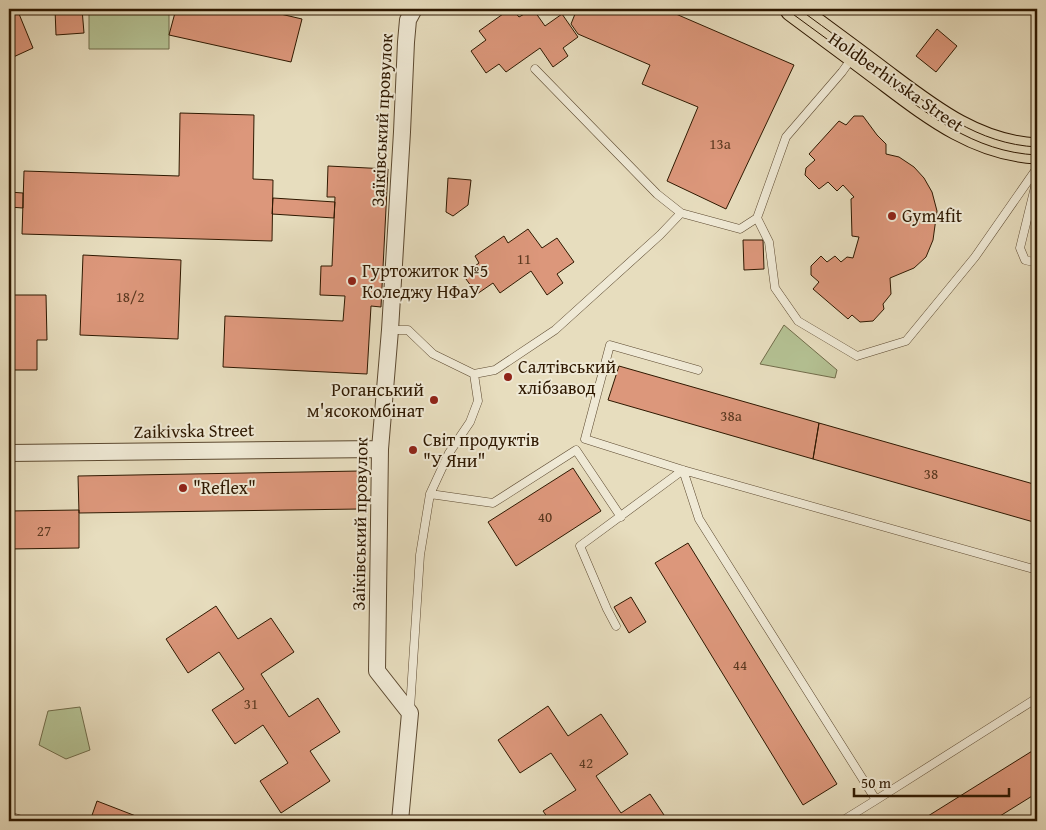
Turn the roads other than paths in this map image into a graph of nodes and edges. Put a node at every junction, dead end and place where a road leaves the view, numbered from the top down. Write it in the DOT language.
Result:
graph roads {
  1 [pos="414,9"];
  2 [pos="793,9"];
  3 [pos="854,54"];
  4 [pos="535,69"];
  5 [pos="1037,151"];
  6 [pos="1037,164"];
  7 [pos="1037,168"];
  8 [pos="681,213"];
  9 [pos="757,218"];
  10 [pos="1037,263"];
  11 [pos="390,330"];
  12 [pos="698,370"];
  13 [pos="474,374"];
  14 [pos="585,438"];
  15 [pos="380,449"];
  16 [pos="576,450"];
  17 [pos="9,453"];
  18 [pos="683,470"];
  19 [pos="430,494"];
  20 [pos="621,517"];
  21 [pos="1037,570"];
  22 [pos="616,626"];
  23 [pos="1037,698"];
  24 [pos="410,713"];
  25 [pos="876,800"];
  26 [pos="9,816"];
  27 [pos="25,821"];
  28 [pos="400,821"];
  29 [pos="842,821"];
  1 -- 11 [label="street, Заїківський провулок"];
  2 -- 3 [label="main road, Holdberhivska Street"];
  3 -- 5 [label="main road, Holdberhivska Street"];
  3 -- 9 [label="lane"];
  4 -- 8 [label="lane"];
  6 -- 7 [label="lane"];
  7 -- 9 [label="lane"];
  7 -- 10 [label="lane"];
  8 -- 9 [label="lane"];
  8 -- 13 [label="lane"];
  11 -- 13 [label="lane"];
  11 -- 15 [label="street, Заїківський провулок"];
  12 -- 14 [label="lane"];
  13 -- 19 [label="lane"];
  14 -- 16 [label="lane"];
  14 -- 18 [label="lane"];
  15 -- 17 [label="street, Zaikivska Street"];
  15 -- 24 [label="street, Заїківський провулок"];
  16 -- 19 [label="lane"];
  16 -- 20 [label="lane"];
  18 -- 20 [label="lane"];
  18 -- 21 [label="lane"];
  18 -- 25 [label="lane"];
  19 -- 24 [label="lane"];
  20 -- 22 [label="lane"];
  23 -- 25 [label="lane"];
  24 -- 28 [label="street"];
  25 -- 29 [label="lane"];
  26 -- 27 [label="lane"];
}
